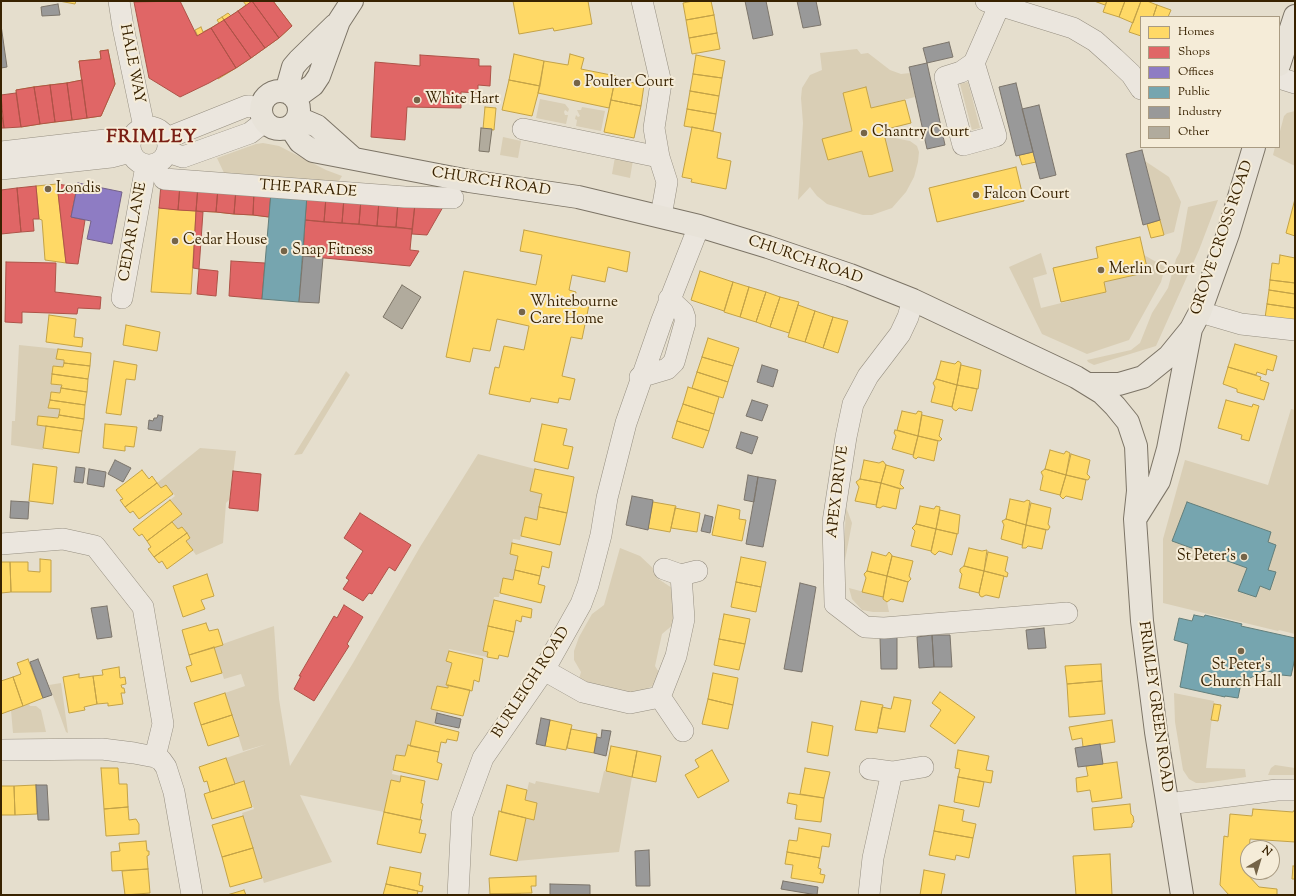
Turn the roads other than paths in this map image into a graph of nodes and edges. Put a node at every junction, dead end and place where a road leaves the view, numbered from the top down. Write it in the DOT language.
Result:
graph roads {
  1 [pos="119,1"];
  2 [pos="352,1"];
  3 [pos="642,1"];
  4 [pos="992,4"];
  5 [pos="1295,16"];
  6 [pos="1280,62"];
  7 [pos="974,63"];
  8 [pos="1280,78"];
  9 [pos="1295,83"];
  10 [pos="1140,88"];
  11 [pos="292,109"];
  12 [pos="262,115"];
  13 [pos="144,127"];
  14 [pos="523,129"];
  15 [pos="167,145"];
  16 [pos="130,147"];
  17 [pos="1252,148"];
  18 [pos="1,152"];
  19 [pos="659,157"];
  20 [pos="146,166"];
  21 [pos="1,169"];
  22 [pos="164,179"];
  23 [pos="453,198"];
  24 [pos="661,216"];
  25 [pos="699,226"];
  26 [pos="122,298"];
  27 [pos="913,300"];
  28 [pos="1196,321"];
  29 [pos="1295,330"];
  30 [pos="1090,384"];
  31 [pos="1135,519"];
  32 [pos="1,544"];
  33 [pos="680,572"];
  34 [pos="1067,613"];
  35 [pos="544,670"];
  36 [pos="660,697"];
  37 [pos="683,731"];
  38 [pos="1,750"];
  39 [pos="155,757"];
  40 [pos="923,767"];
  41 [pos="870,769"];
  42 [pos="892,772"];
  43 [pos="1295,790"];
  44 [pos="1168,804"];
  45 [pos="192,895"];
  46 [pos="458,895"];
  47 [pos="868,895"];
  48 [pos="1182,895"];
  1 -- 13 [label="street, HALE WAY"];
  2 -- 11 [label="main road"];
  3 -- 19 [label="street"];
  4 -- 7 [label="street"];
  4 -- 10 [label="street"];
  5 -- 6 [label="main road"];
  8 -- 9 [label="street"];
  11 -- 12 [label="main road"];
  11 -- 12 [label="main road"];
  11 -- 24 [label="main road, CHURCH ROAD"];
  12 -- 15 [label="street"];
  13 -- 15 [label="street"];
  13 -- 16 [label="street"];
  14 -- 19 [label="street"];
  15 -- 20 [label="street"];
  16 -- 18 [label="street"];
  16 -- 20 [label="street"];
  16 -- 21 [label="street"];
  17 -- 28 [label="main road, GROVE CROSS ROAD"];
  19 -- 24 [label="street"];
  20 -- 26 [label="street, CEDAR LANE"];
  22 -- 23 [label="street, THE PARADE"];
  24 -- 25 [label="main road, CHURCH ROAD"];
  25 -- 27 [label="main road, CHURCH ROAD"];
  25 -- 35 [label="street, BURLEIGH ROAD"];
  27 -- 30 [label="main road, CHURCH ROAD"];
  27 -- 34 [label="street, APEX DRIVE"];
  28 -- 29 [label="street"];
  28 -- 30 [label="main road, GROVE CROSS ROAD"];
  28 -- 31 [label="main road, GROVE CROSS ROAD"];
  30 -- 31 [label="main road, CHURCH ROAD"];
  31 -- 44 [label="main road, FRIMLEY GREEN ROAD"];
  32 -- 39 [label="street"];
  33 -- 36 [label="street"];
  35 -- 36 [label="street"];
  35 -- 46 [label="street, BURLEIGH ROAD"];
  36 -- 37 [label="street"];
  38 -- 39 [label="street"];
  39 -- 45 [label="street"];
  40 -- 42 [label="street"];
  41 -- 42 [label="street"];
  42 -- 47 [label="street"];
  43 -- 44 [label="street"];
  44 -- 48 [label="main road, FRIMLEY GREEN ROAD"];
}
